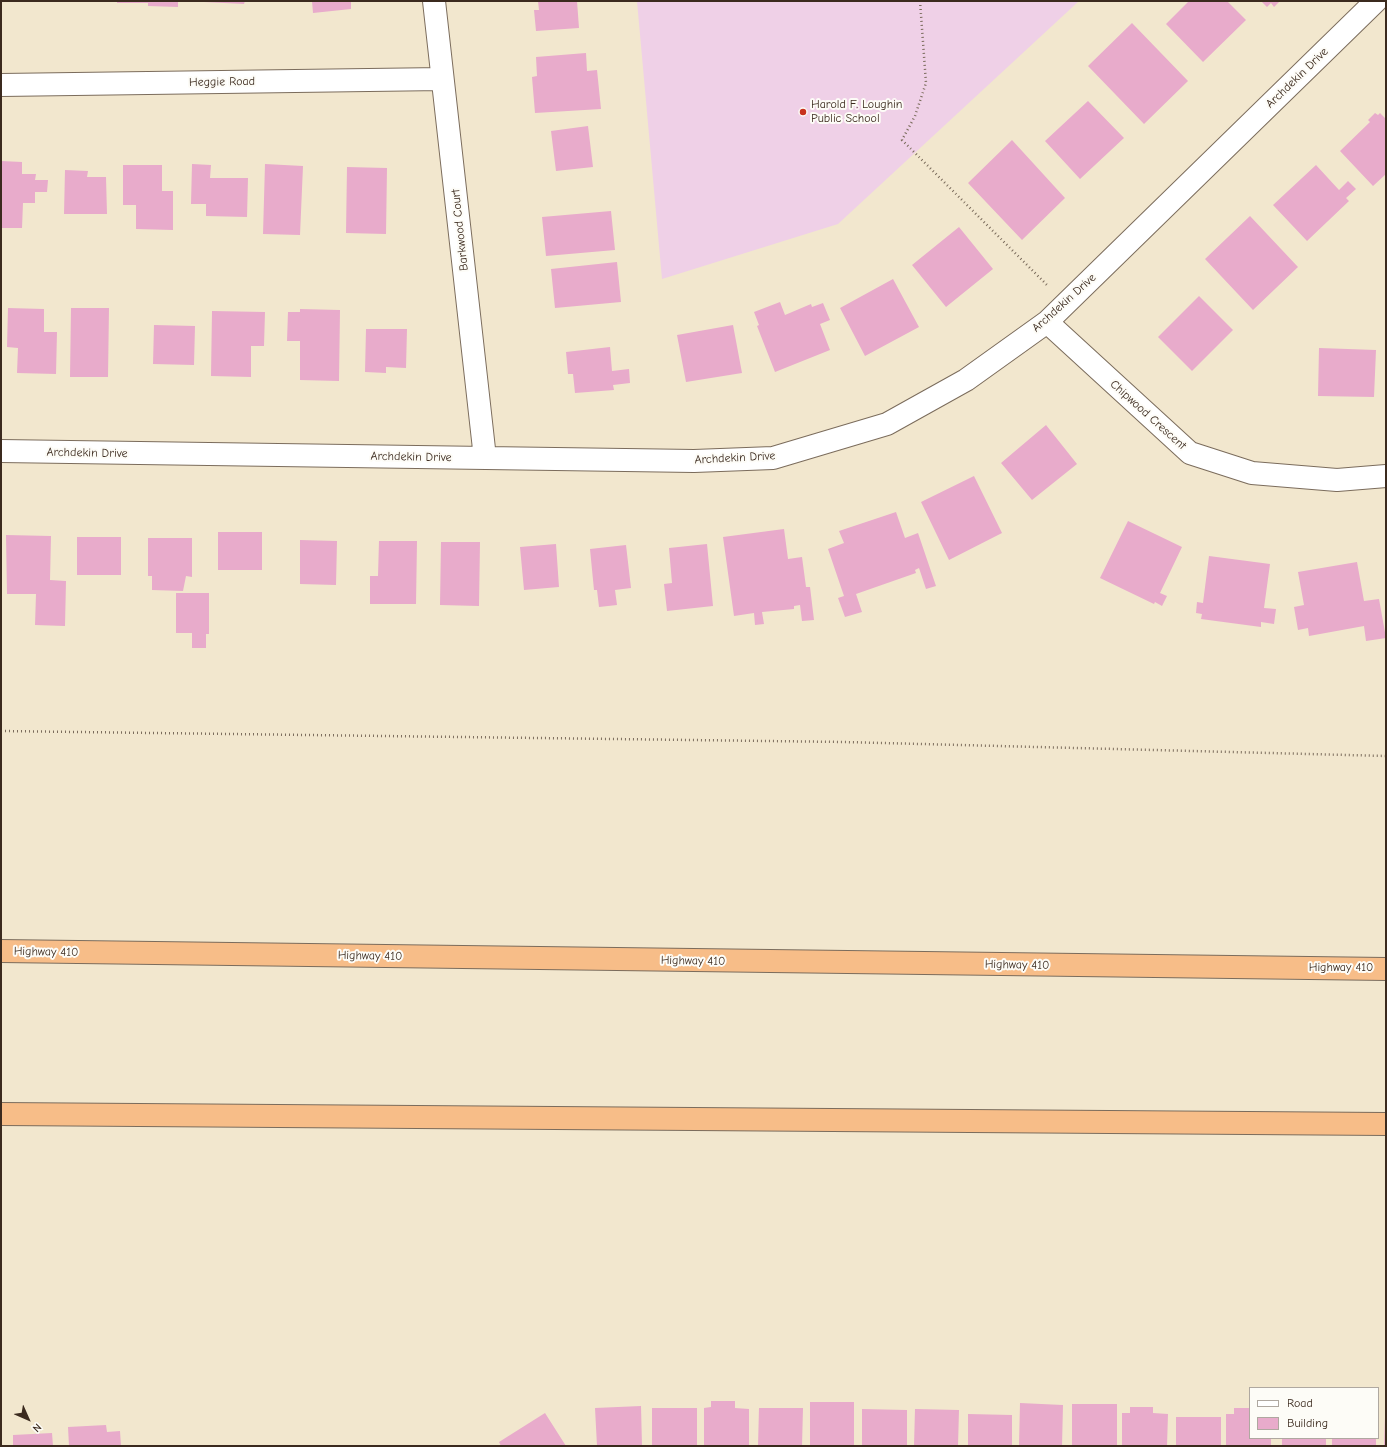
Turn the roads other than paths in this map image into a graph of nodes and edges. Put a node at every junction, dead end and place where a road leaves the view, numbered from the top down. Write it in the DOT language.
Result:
graph roads {
  1 [pos="434,1"];
  2 [pos="1376,1"];
  3 [pos="442,79"];
  4 [pos="1,85"];
  5 [pos="1047,322"];
  6 [pos="1,451"];
  7 [pos="485,458"];
  8 [pos="1386,476"];
  9 [pos="1,951"];
  10 [pos="1386,969"];
  11 [pos="1,1114"];
  12 [pos="1386,1124"];
  1 -- 3 [label="street, Barkwood Court"];
  2 -- 5 [label="street, Archdekin Drive"];
  3 -- 4 [label="street, Heggie Road"];
  3 -- 7 [label="street, Barkwood Court"];
  5 -- 7 [label="street, Archdekin Drive"];
  5 -- 8 [label="street, Chipwood Crescent"];
  6 -- 7 [label="street, Archdekin Drive"];
  9 -- 10 [label="highway, Highway 410"];
  11 -- 12 [label="highway"];
}
